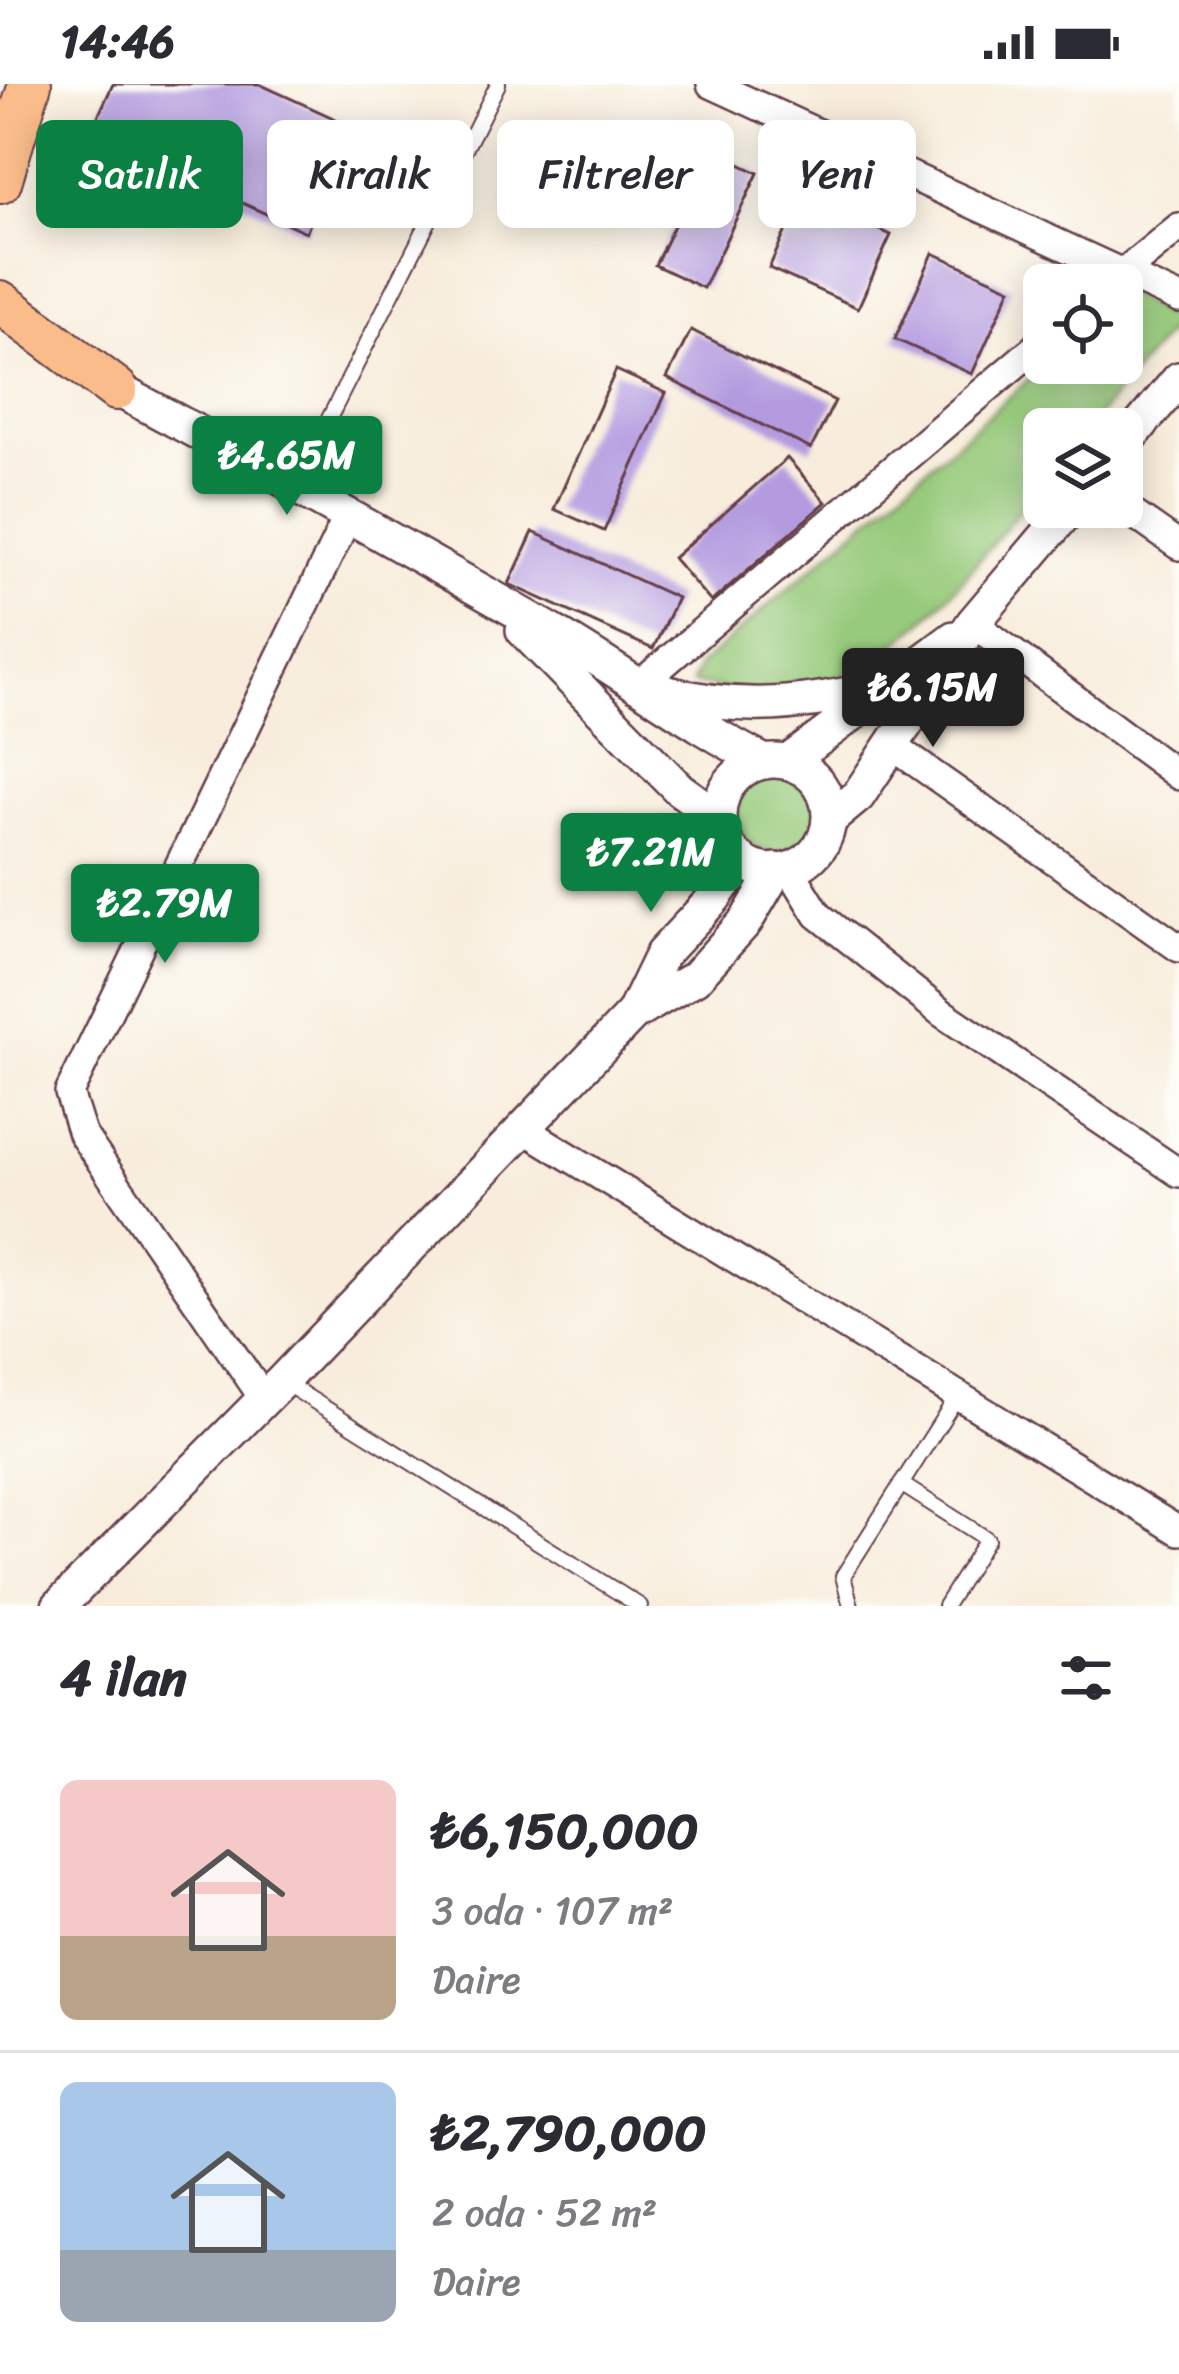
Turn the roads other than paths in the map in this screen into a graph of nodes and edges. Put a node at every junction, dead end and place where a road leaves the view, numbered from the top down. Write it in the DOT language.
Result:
graph roads {
  1 [pos="21,84"];
  2 [pos="31,84"];
  3 [pos="498,84"];
  4 [pos="711,84"];
  5 [pos="0,117"];
  6 [pos="0,182"];
  7 [pos="1179,227"];
  8 [pos="1084,264"];
  9 [pos="1133,264"];
  10 [pos="1143,288"];
  11 [pos="1179,299"];
  12 [pos="6,316"];
  13 [pos="1023,358"];
  14 [pos="1179,379"];
  15 [pos="116,389"];
  16 [pos="1143,421"];
  17 [pos="296,484"];
  18 [pos="349,514"];
  19 [pos="1143,521"];
  20 [pos="1053,528"];
  21 [pos="1179,546"];
  22 [pos="487,596"];
  23 [pos="973,623"];
  24 [pos="638,686"];
  25 [pos="892,686"];
  26 [pos="894,747"];
  27 [pos="776,762"];
  28 [pos="1179,776"];
  29 [pos="719,818"];
  30 [pos="829,820"];
  31 [pos="741,860"];
  32 [pos="783,869"];
  33 [pos="1179,948"];
  34 [pos="633,1014"];
  35 [pos="524,1129"];
  36 [pos="1179,1173"];
  37 [pos="273,1390"];
  38 [pos="958,1395"];
  39 [pos="901,1484"];
  40 [pos="1179,1531"];
  41 [pos="58,1606"];
  42 [pos="640,1606"];
  43 [pos="851,1606"];
  44 [pos="945,1606"];
  1 -- 5 [label="highway"];
  2 -- 6 [label="highway"];
  3 -- 17 [label="lane"];
  4 -- 8 [label="street"];
  7 -- 9 [label="street"];
  10 -- 11 [label="street"];
  12 -- 15 [label="highway"];
  13 -- 24 [label="street"];
  14 -- 16 [label="street"];
  15 -- 17 [label="street"];
  17 -- 18 [label="street"];
  18 -- 22 [label="street"];
  18 -- 37 [label="street"];
  19 -- 21 [label="street"];
  20 -- 23 [label="street"];
  22 -- 24 [label="street"];
  22 -- 29 [label="street"];
  23 -- 25 [label="street"];
  23 -- 26 [label="street"];
  23 -- 28 [label="street"];
  24 -- 25 [label="street"];
  24 -- 27 [label="street"];
  25 -- 27 [label="street"];
  26 -- 30 [label="street"];
  26 -- 33 [label="street"];
  27 -- 29 [label="street"];
  27 -- 30 [label="street"];
  29 -- 31 [label="street"];
  30 -- 32 [label="street"];
  31 -- 32 [label="street"];
  31 -- 34 [label="street"];
  32 -- 34 [label="street"];
  32 -- 36 [label="street"];
  34 -- 35 [label="street"];
  35 -- 37 [label="street"];
  35 -- 38 [label="street"];
  37 -- 41 [label="street"];
  37 -- 42 [label="lane"];
  38 -- 39 [label="lane"];
  38 -- 40 [label="street"];
  39 -- 43 [label="lane"];
  39 -- 44 [label="lane"];
}
